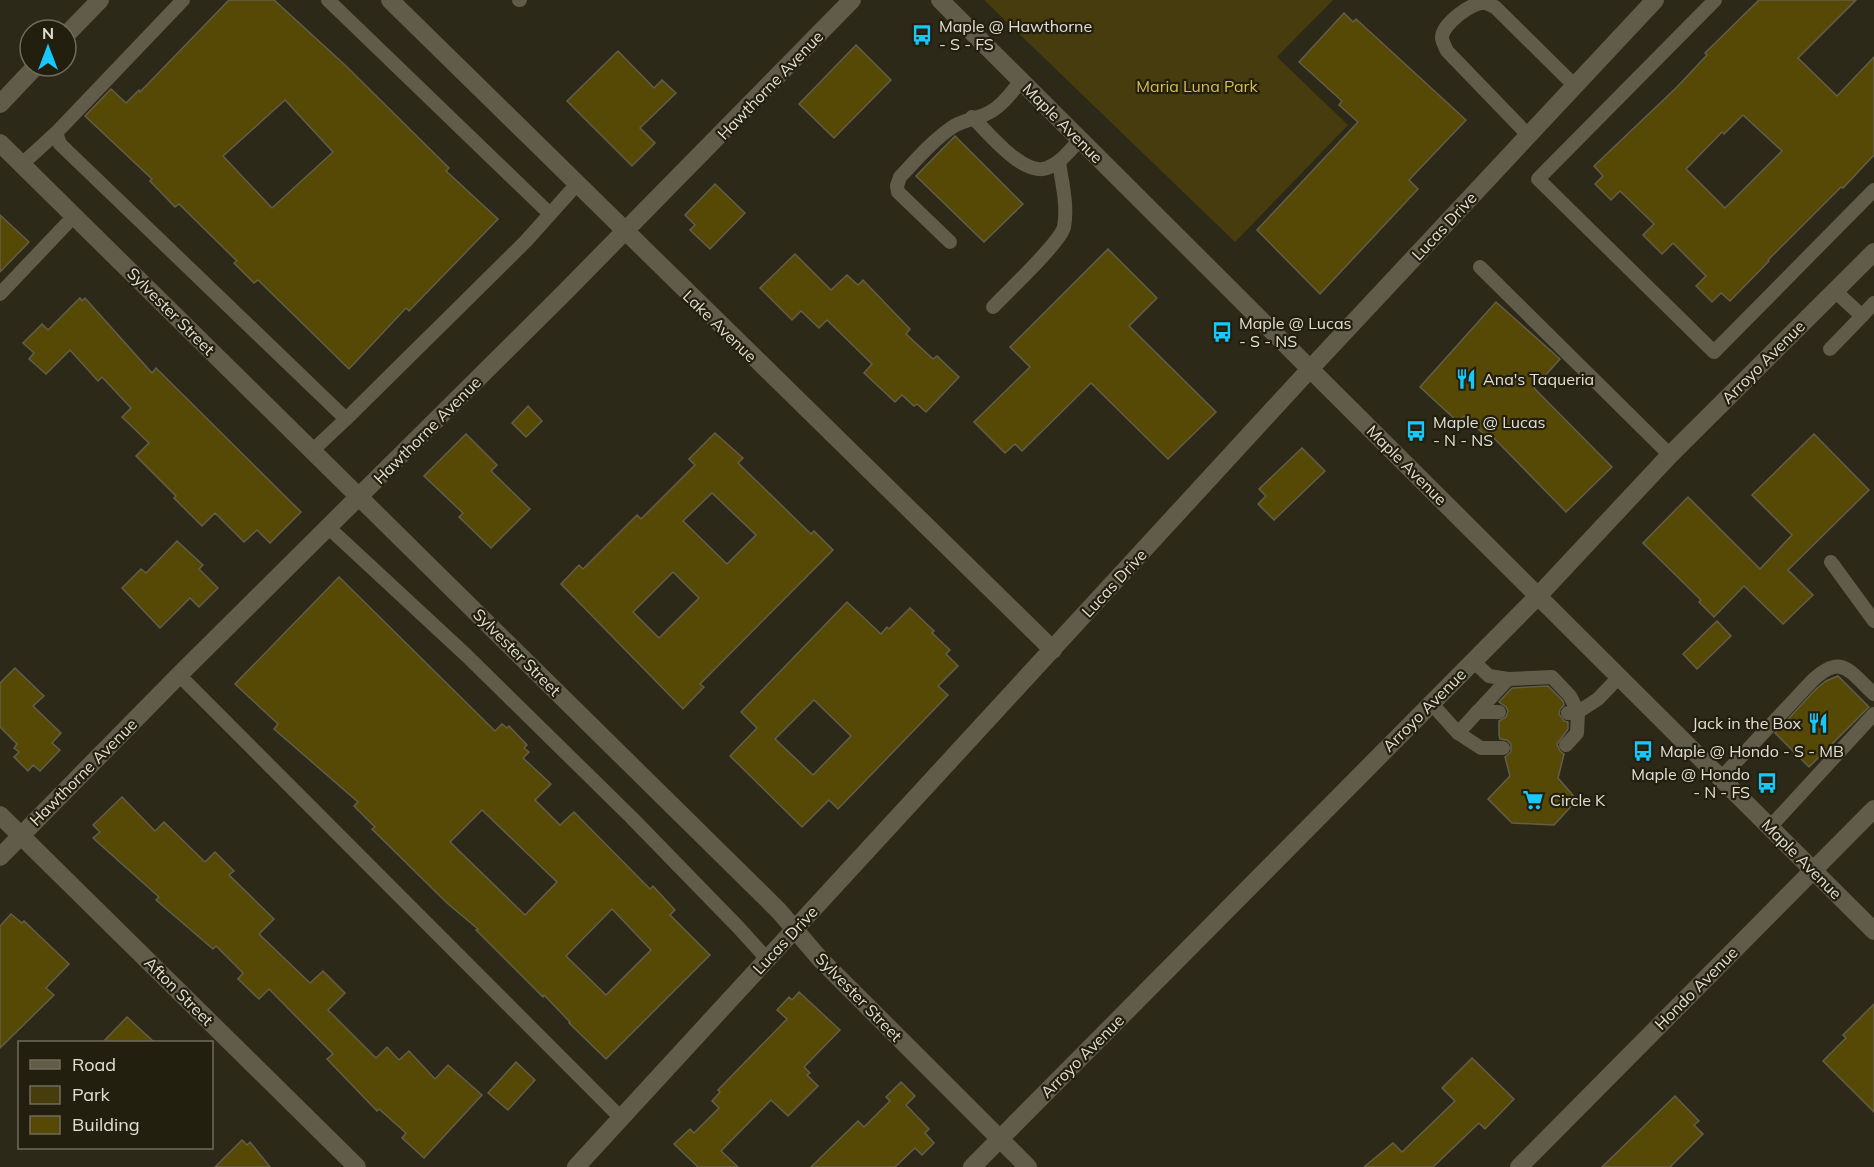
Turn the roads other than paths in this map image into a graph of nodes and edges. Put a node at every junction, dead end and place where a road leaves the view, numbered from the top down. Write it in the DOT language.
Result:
graph roads {
  1 [pos="100,0"];
  2 [pos="183,0"];
  3 [pos="328,0"];
  4 [pos="390,0"];
  5 [pos="852,0"];
  6 [pos="940,0"];
  7 [pos="1654,0"];
  8 [pos="1716,0"];
  9 [pos="78,23"];
  10 [pos="25,78"];
  11 [pos="1021,81"];
  12 [pos="1575,86"];
  13 [pos="0,104"];
  14 [pos="972,117"];
  15 [pos="56,133"];
  16 [pos="1529,136"];
  17 [pos="1080,140"];
  18 [pos="0,143"];
  19 [pos="1059,162"];
  20 [pos="21,164"];
  21 [pos="577,184"];
  22 [pos="1874,190"];
  23 [pos="550,214"];
  24 [pos="74,216"];
  25 [pos="625,232"];
  26 [pos="951,242"];
  27 [pos="1874,252"];
  28 [pos="1480,267"];
  29 [pos="1835,291"];
  30 [pos="0,294"];
  31 [pos="1874,303"];
  32 [pos="993,306"];
  33 [pos="1862,316"];
  34 [pos="1830,348"];
  35 [pos="1310,369"];
  36 [pos="346,419"];
  37 [pos="312,451"];
  38 [pos="1670,455"];
  39 [pos="360,497"];
  40 [pos="329,528"];
  41 [pos="1831,562"];
  42 [pos="1538,596"];
  43 [pos="1874,621"];
  44 [pos="1053,650"];
  45 [pos="1473,661"];
  46 [pos="179,675"];
  47 [pos="1620,677"];
  48 [pos="1508,679"];
  49 [pos="1874,694"];
  50 [pos="1431,703"];
  51 [pos="1477,712"];
  52 [pos="1499,712"];
  53 [pos="1573,712"];
  54 [pos="1874,714"];
  55 [pos="1458,733"];
  56 [pos="1566,745"];
  57 [pos="1503,748"];
  58 [pos="1721,778"];
  59 [pos="1874,809"];
  60 [pos="0,815"];
  61 [pos="1770,827"];
  62 [pos="20,835"];
  63 [pos="0,857"];
  64 [pos="1813,869"];
  65 [pos="795,928"];
  66 [pos="1874,931"];
  67 [pos="768,960"];
  68 [pos="621,1118"];
  69 [pos="1000,1139"];
  70 [pos="357,1167"];
  71 [pos="576,1167"];
  72 [pos="972,1167"];
  73 [pos="1028,1167"];
  74 [pos="1519,1167"];
  1 -- 9 [label="street"];
  2 -- 15 [label="lane"];
  3 -- 23 [label="lane"];
  4 -- 21 [label="street, Lake Avenue"];
  5 -- 25 [label="street, Hawthorne Avenue"];
  6 -- 11 [label="street, Maple Avenue"];
  7 -- 12 [label="street, Lucas Drive"];
  8 -- 22 [label="lane"];
  10 -- 13 [label="street"];
  11 -- 14 [label="lane"];
  11 -- 17 [label="street, Maple Avenue"];
  12 -- 16 [label="street, Lucas Drive"];
  12 -- 16 [label="lane"];
  14 -- 19 [label="lane"];
  14 -- 26 [label="lane"];
  15 -- 20 [label="lane"];
  15 -- 36 [label="lane"];
  16 -- 35 [label="street, Lucas Drive"];
  17 -- 19 [label="lane"];
  17 -- 35 [label="street, Maple Avenue"];
  18 -- 20 [label="street, Sylvester Street"];
  19 -- 32 [label="lane"];
  20 -- 24 [label="street, Sylvester Street"];
  21 -- 23 [label="lane"];
  21 -- 25 [label="street, Lake Avenue"];
  23 -- 36 [label="lane"];
  24 -- 30 [label="lane"];
  24 -- 37 [label="street, Sylvester Street"];
  25 -- 39 [label="street, Hawthorne Avenue"];
  25 -- 44 [label="street, Lake Avenue"];
  27 -- 29 [label="street, Arroyo Avenue"];
  28 -- 38 [label="lane"];
  29 -- 33 [label="lane"];
  29 -- 38 [label="street, Arroyo Avenue"];
  31 -- 33 [label="lane"];
  33 -- 34 [label="lane"];
  35 -- 42 [label="street, Maple Avenue"];
  35 -- 44 [label="street, Lucas Drive"];
  36 -- 37 [label="lane"];
  37 -- 39 [label="street, Sylvester Street"];
  38 -- 42 [label="street, Arroyo Avenue"];
  39 -- 40 [label="street, Hawthorne Avenue"];
  39 -- 65 [label="street, Sylvester Street"];
  40 -- 46 [label="street, Hawthorne Avenue"];
  40 -- 67 [label="lane"];
  41 -- 43 [label="lane"];
  42 -- 45 [label="street, Arroyo Avenue"];
  42 -- 47 [label="street, Maple Avenue"];
  44 -- 65 [label="street, Lucas Drive"];
  45 -- 48 [label="lane"];
  45 -- 50 [label="street, Arroyo Avenue"];
  46 -- 62 [label="street, Hawthorne Avenue"];
  46 -- 68 [label="lane"];
  47 -- 53 [label="lane"];
  47 -- 58 [label="street, Maple Avenue"];
  48 -- 51 [label="lane"];
  48 -- 53 [label="lane"];
  49 -- 58 [label="lane"];
  50 -- 55 [label="lane"];
  50 -- 69 [label="street, Arroyo Avenue"];
  51 -- 52 [label="lane"];
  51 -- 55 [label="lane"];
  53 -- 56 [label="lane"];
  54 -- 61 [label="lane"];
  55 -- 57 [label="lane"];
  58 -- 61 [label="street, Maple Avenue"];
  59 -- 64 [label="street, Hondo Avenue"];
  60 -- 62 [label="street, Afton Street"];
  61 -- 64 [label="street, Maple Avenue"];
  62 -- 63 [label="street, Hawthorne Avenue"];
  62 -- 70 [label="street, Afton Street"];
  64 -- 66 [label="street, Maple Avenue"];
  64 -- 74 [label="street, Hondo Avenue"];
  65 -- 67 [label="street, Lucas Drive"];
  65 -- 69 [label="street, Sylvester Street"];
  67 -- 68 [label="street, Lucas Drive"];
  68 -- 71 [label="street, Lucas Drive"];
  69 -- 72 [label="street, Arroyo Avenue"];
  69 -- 73 [label="street, Sylvester Street"];
}
